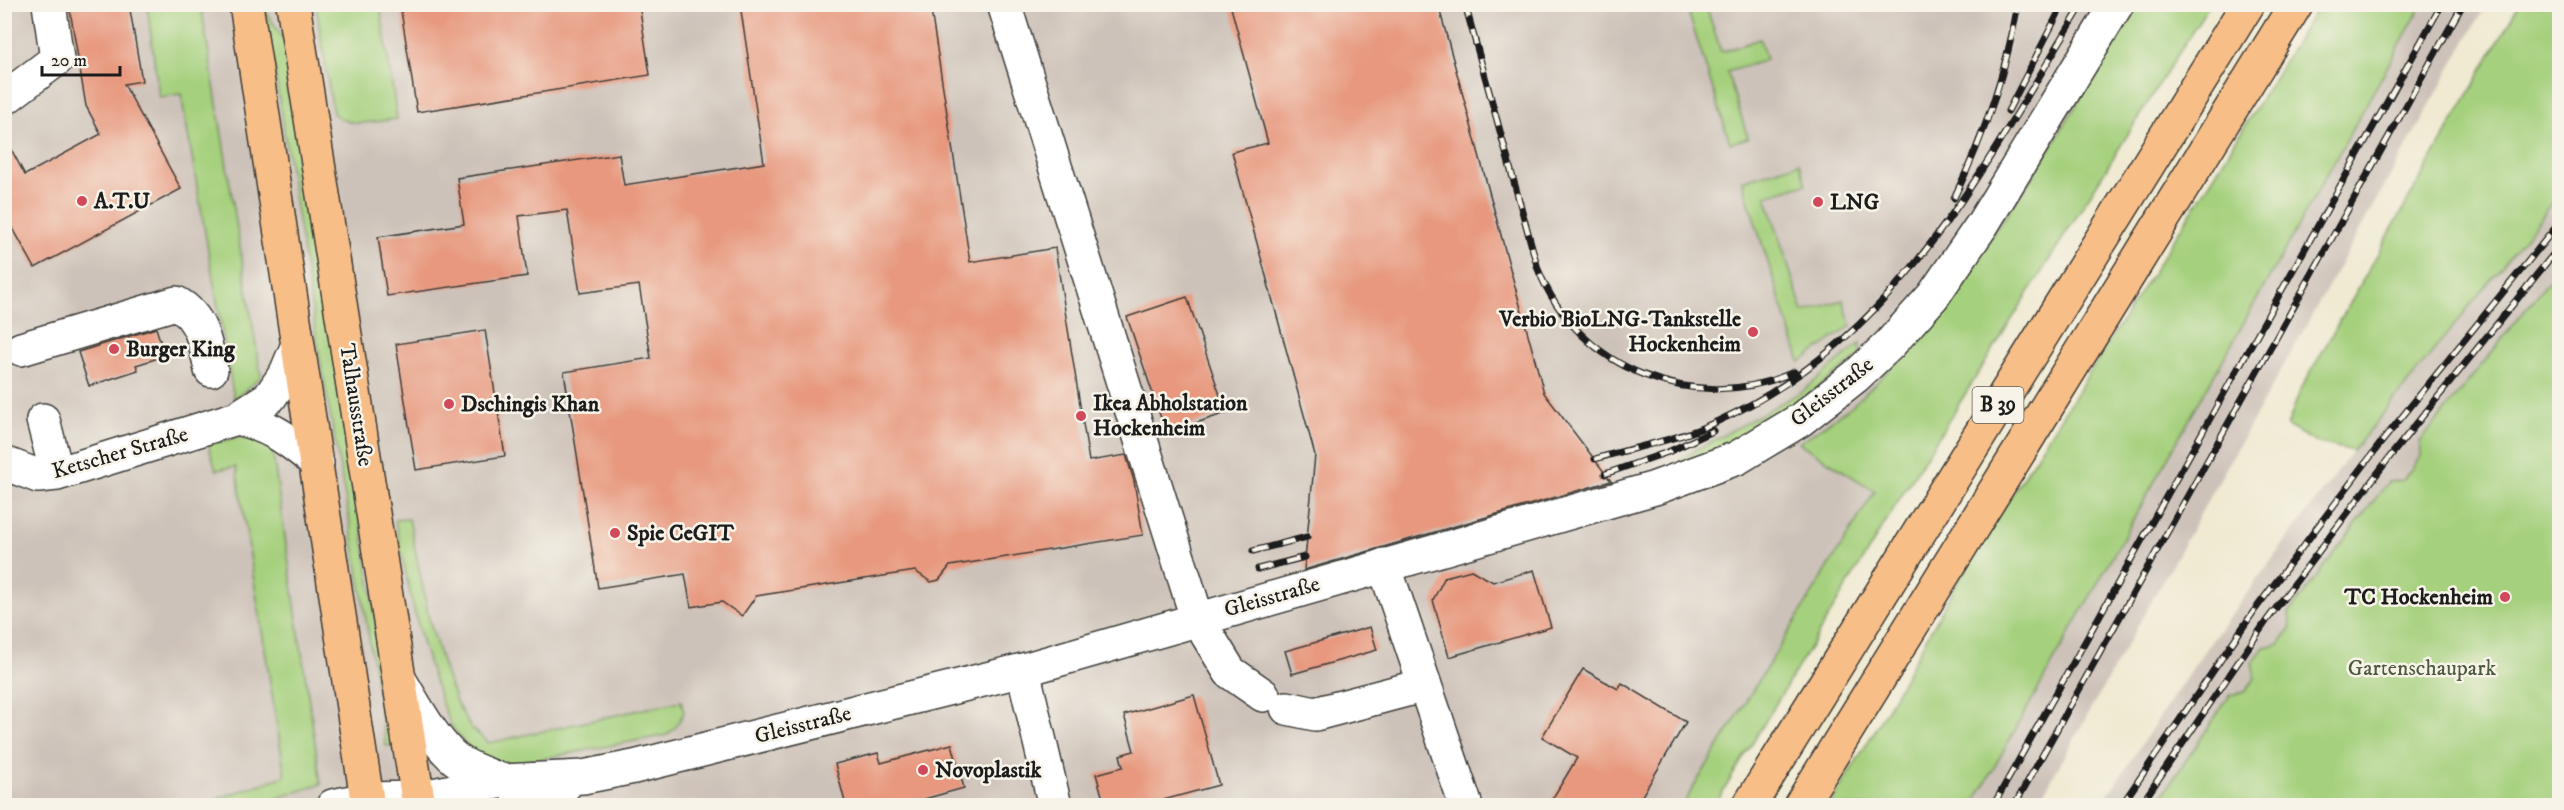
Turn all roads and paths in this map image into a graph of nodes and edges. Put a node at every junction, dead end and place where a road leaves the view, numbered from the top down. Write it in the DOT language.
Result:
graph roads {
  1 [pos="49,4"];
  2 [pos="246,4"];
  3 [pos="293,4"];
  4 [pos="1004,4"];
  5 [pos="2117,4"];
  6 [pos="2248,4"];
  7 [pos="2296,4"];
  8 [pos="4,99"];
  9 [pos="297,347"];
  10 [pos="21,349"];
  11 [pos="212,370"];
  12 [pos="237,418"];
  13 [pos="43,420"];
  14 [pos="4,463"];
  15 [pos="317,463"];
  16 [pos="57,474"];
  17 [pos="1384,565"];
  18 [pos="1197,618"];
  19 [pos="1023,670"];
  20 [pos="399,678"];
  21 [pos="1425,685"];
  22 [pos="510,793"];
  23 [pos="368,802"];
  24 [pos="419,802"];
  25 [pos="1466,803"];
  26 [pos="333,806"];
  27 [pos="1054,806"];
  28 [pos="1749,806"];
  29 [pos="1800,806"];
  1 -- 8 [label="street"];
  2 -- 9 [label="main road"];
  3 -- 20 [label="main road, Talhausstraße"];
  4 -- 18 [label="street"];
  5 -- 17 [label="street, Gleisstraße"];
  6 -- 28 [label="main road, B 39"];
  7 -- 29 [label="main road, B 39"];
  9 -- 12 [label="street, Ketscher Straße"];
  9 -- 15 [label="main road"];
  10 -- 11 [label="street"];
  12 -- 15 [label="street"];
  12 -- 16 [label="street, Ketscher Straße"];
  13 -- 16 [label="street"];
  14 -- 16 [label="street, Ketscher Straße"];
  15 -- 23 [label="main road"];
  17 -- 18 [label="street, Gleisstraße"];
  17 -- 21 [label="street"];
  18 -- 19 [label="street, Gleisstraße"];
  18 -- 21 [label="street"];
  19 -- 22 [label="street, Gleisstraße"];
  19 -- 27 [label="street"];
  20 -- 22 [label="street"];
  20 -- 24 [label="main road, Talhausstraße"];
  21 -- 25 [label="street"];
  22 -- 24 [label="street, Gleisstraße"];
  23 -- 24 [label="street, Gleisstraße"];
  23 -- 26 [label="street, Gleisstraße"];
}
